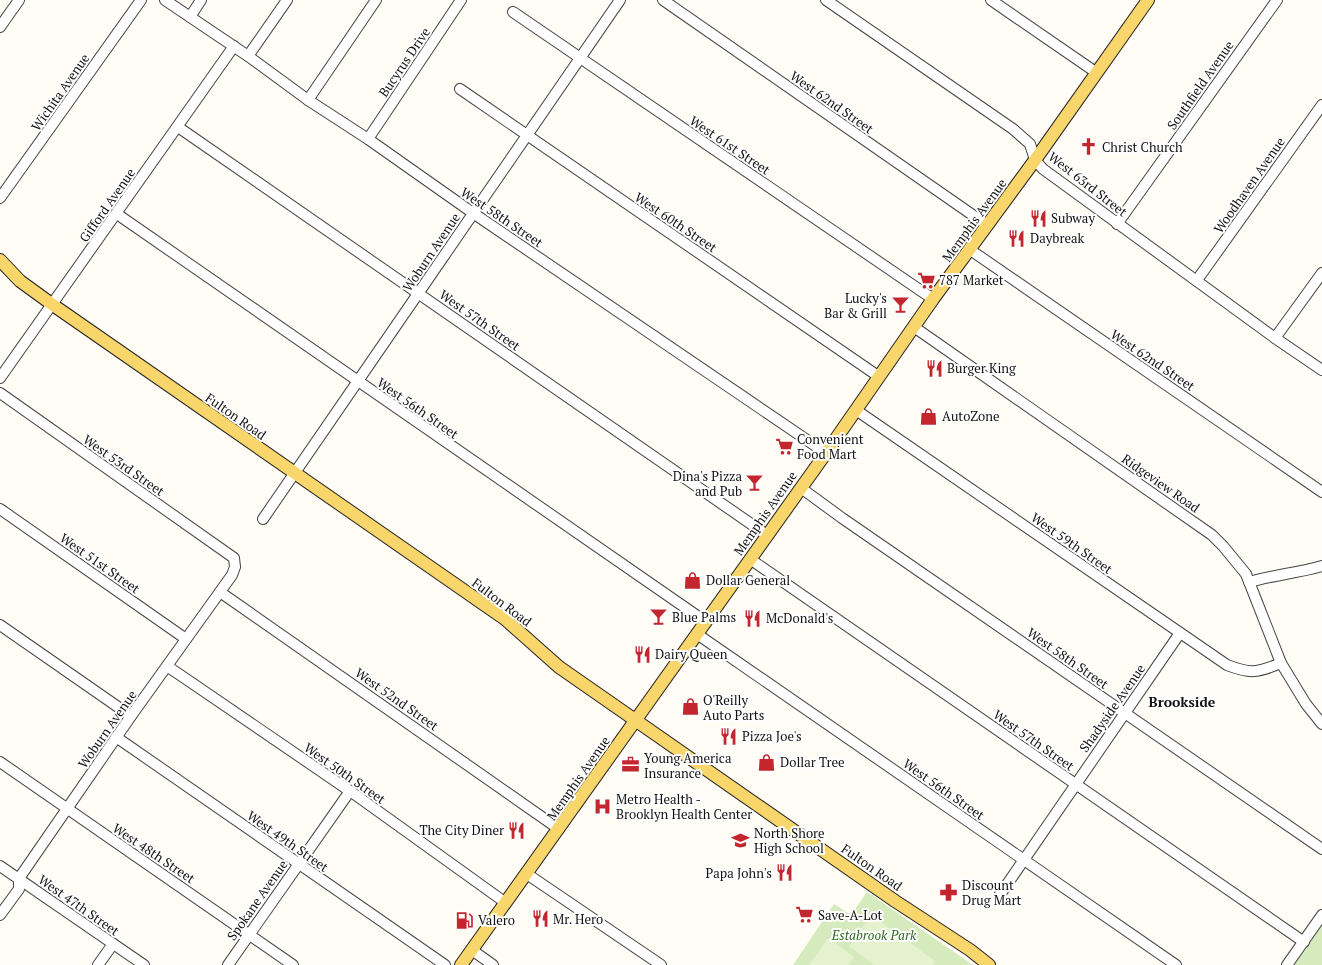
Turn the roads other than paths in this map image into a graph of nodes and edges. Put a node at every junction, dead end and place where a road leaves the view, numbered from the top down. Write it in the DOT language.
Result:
graph roads {
  1 [pos="19,0"];
  2 [pos="140,0"];
  3 [pos="165,0"];
  4 [pos="201,0"];
  5 [pos="287,0"];
  6 [pos="376,0"];
  7 [pos="461,0"];
  8 [pos="620,0"];
  9 [pos="663,0"];
  10 [pos="826,0"];
  11 [pos="990,0"];
  12 [pos="1148,0"];
  13 [pos="1277,0"];
  14 [pos="513,12"];
  15 [pos="190,17"];
  16 [pos="0,27"];
  17 [pos="234,46"];
  18 [pos="248,56"];
  19 [pos="580,58"];
  20 [pos="1097,74"];
  21 [pos="460,89"];
  22 [pos="308,100"];
  23 [pos="1322,104"];
  24 [pos="178,127"];
  25 [pos="526,135"];
  26 [pos="368,139"];
  27 [pos="1035,160"];
  28 [pos="0,198"];
  29 [pos="474,213"];
  30 [pos="117,214"];
  31 [pos="1117,224"];
  32 [pos="987,225"];
  33 [pos="969,250"];
  34 [pos="0,260"];
  35 [pos="1322,273"];
  36 [pos="1197,280"];
  37 [pos="419,293"];
  38 [pos="933,299"];
  39 [pos="53,305"];
  40 [pos="914,327"];
  41 [pos="1275,338"];
  42 [pos="1322,370"];
  43 [pos="878,376"];
  44 [pos="0,378"];
  45 [pos="358,382"];
  46 [pos="0,393"];
  47 [pos="856,410"];
  48 [pos="826,453"];
  49 [pos="294,473"];
  50 [pos="801,488"];
  51 [pos="1322,492"];
  52 [pos="0,509"];
  53 [pos="263,519"];
  54 [pos="767,535"];
  55 [pos="234,558"];
  56 [pos="750,559"];
  57 [pos="1322,566"];
  58 [pos="1249,582"];
  59 [pos="220,592"];
  60 [pos="706,622"];
  61 [pos="0,625"];
  62 [pos="1180,633"];
  63 [pos="697,634"];
  64 [pos="186,639"];
  65 [pos="1281,663"];
  66 [pos="167,666"];
  67 [pos="1125,712"];
  68 [pos="131,716"];
  69 [pos="635,720"];
  70 [pos="1322,724"];
  71 [pos="116,737"];
  72 [pos="0,762"];
  73 [pos="1075,784"];
  74 [pos="350,792"];
  75 [pos="66,809"];
  76 [pos="559,829"];
  77 [pos="1322,849"];
  78 [pos="1023,860"];
  79 [pos="298,864"];
  80 [pos="0,866"];
  81 [pos="527,874"];
  82 [pos="19,878"];
  83 [pos="999,896"];
  84 [pos="506,903"];
  85 [pos="0,915"];
  86 [pos="1322,915"];
  87 [pos="249,935"];
  88 [pos="1304,942"];
  89 [pos="113,944"];
  90 [pos="472,950"];
  91 [pos="98,965"];
  92 [pos="144,965"];
  93 [pos="228,965"];
  94 [pos="293,965"];
  95 [pos="445,965"];
  96 [pos="461,965"];
  97 [pos="493,965"];
  98 [pos="660,965"];
  99 [pos="988,965"];
  100 [pos="1176,965"];
  101 [pos="1287,965"];
  1 -- 16 [label="street"];
  2 -- 28 [label="street, Wichita Avenue"];
  3 -- 15 [label="street, West 58th Street"];
  4 -- 15 [label="street"];
  5 -- 18 [label="street"];
  6 -- 22 [label="street"];
  7 -- 26 [label="street, Bucyrus Drive"];
  8 -- 19 [label="street, Woburn Avenue"];
  9 -- 32 [label="street, West 62nd Street"];
  10 -- 27 [label="street, West 63rd Street"];
  11 -- 20 [label="street"];
  12 -- 20 [label="main road, Memphis Avenue"];
  13 -- 31 [label="street, Southfield Avenue"];
  14 -- 19 [label="street, West 61st Street"];
  15 -- 17 [label="street, West 58th Street"];
  17 -- 18 [label="street, West 58th Street"];
  17 -- 24 [label="street, Gifford Avenue"];
  18 -- 22 [label="street, West 58th Street"];
  19 -- 25 [label="street, Woburn Avenue"];
  19 -- 38 [label="street, West 61st Street"];
  20 -- 27 [label="main road, Memphis Avenue"];
  21 -- 25 [label="street, West 60th Street"];
  22 -- 26 [label="street, West 58th Street"];
  23 -- 36 [label="street, Woodhaven Avenue"];
  24 -- 30 [label="street, Gifford Avenue"];
  24 -- 37 [label="street, West 57th Street"];
  25 -- 29 [label="street, Woburn Avenue"];
  25 -- 43 [label="street, West 60th Street"];
  26 -- 29 [label="street, West 58th Street"];
  27 -- 31 [label="street, West 63rd Street"];
  27 -- 32 [label="main road, Memphis Avenue"];
  29 -- 37 [label="street, Woburn Avenue"];
  29 -- 48 [label="street, West 58th Street"];
  30 -- 39 [label="street, Gifford Avenue"];
  30 -- 45 [label="street, West 56th Street"];
  31 -- 36 [label="street, West 63rd Street"];
  32 -- 33 [label="main road, Memphis Avenue"];
  33 -- 38 [label="main road, Memphis Avenue"];
  33 -- 51 [label="street, West 62nd Street"];
  34 -- 39 [label="main road, Fulton Road"];
  35 -- 41 [label="street"];
  36 -- 41 [label="street, West 63rd Street"];
  37 -- 45 [label="street, Woburn Avenue"];
  37 -- 54 [label="street, West 57th Street"];
  38 -- 40 [label="main road, Memphis Avenue"];
  39 -- 44 [label="street, Gifford Avenue"];
  39 -- 49 [label="main road, Fulton Road"];
  40 -- 43 [label="main road, Memphis Avenue"];
  40 -- 58 [label="street, Ridgeview Road"];
  41 -- 42 [label="street, West 63rd Street"];
  43 -- 47 [label="main road, Memphis Avenue"];
  45 -- 49 [label="street, Woburn Avenue"];
  45 -- 60 [label="street, West 56th Street"];
  46 -- 55 [label="street, West 53rd Street"];
  47 -- 48 [label="main road, Memphis Avenue"];
  47 -- 62 [label="street, West 59th Street"];
  48 -- 50 [label="main road, Memphis Avenue"];
  49 -- 53 [label="street, Woburn Avenue"];
  49 -- 69 [label="main road, Fulton Road"];
  50 -- 54 [label="main road, Memphis Avenue"];
  50 -- 67 [label="street, West 58th Street"];
  52 -- 64 [label="street, West 51st Street"];
  54 -- 56 [label="main road, Memphis Avenue"];
  55 -- 59 [label="street, Woburn Avenue"];
  56 -- 60 [label="main road, Memphis Avenue"];
  56 -- 73 [label="street, West 57th Street"];
  57 -- 58 [label="street"];
  58 -- 65 [label="street, Ridgeview Road"];
  59 -- 64 [label="street, Woburn Avenue"];
  59 -- 76 [label="street, West 52nd Street"];
  60 -- 63 [label="main road, Memphis Avenue"];
  61 -- 68 [label="street"];
  62 -- 65 [label="street, West 59th Street"];
  62 -- 67 [label="street, Shadyside Avenue"];
  63 -- 69 [label="main road, Memphis Avenue"];
  63 -- 78 [label="street, West 56th Street"];
  64 -- 66 [label="street, Woburn Avenue"];
  65 -- 70 [label="street, Ridgeview Road"];
  66 -- 68 [label="street, Woburn Avenue"];
  66 -- 74 [label="street, West 50th Street"];
  67 -- 73 [label="street, Shadyside Avenue"];
  67 -- 77 [label="street, West 58th Street"];
  68 -- 71 [label="street, Woburn Avenue"];
  69 -- 76 [label="main road, Memphis Avenue"];
  69 -- 99 [label="main road, Fulton Road"];
  71 -- 75 [label="street, Woburn Avenue"];
  71 -- 79 [label="street, West 49th Street"];
  72 -- 75 [label="street, West 48th Street"];
  73 -- 78 [label="street, Shadyside Avenue"];
  73 -- 88 [label="street, West 57th Street"];
  74 -- 79 [label="street, Spokane Avenue"];
  74 -- 84 [label="street, West 50th Street"];
  75 -- 82 [label="street, Woburn Avenue"];
  75 -- 87 [label="street, West 48th Street"];
  76 -- 81 [label="main road, Memphis Avenue"];
  78 -- 83 [label="street, Shadyside Avenue"];
  78 -- 100 [label="street, West 56th Street"];
  79 -- 87 [label="street, Spokane Avenue"];
  79 -- 95 [label="street, West 49th Street"];
  80 -- 82 [label="street, West 47th Street"];
  81 -- 84 [label="main road, Memphis Avenue"];
  81 -- 98 [label="street"];
  82 -- 85 [label="street, Woburn Avenue"];
  82 -- 89 [label="street, West 47th Street"];
  84 -- 90 [label="main road, Memphis Avenue"];
  86 -- 88 [label="street"];
  87 -- 93 [label="street, Spokane Avenue"];
  87 -- 94 [label="street, West 48th Street"];
  88 -- 101 [label="street"];
  89 -- 91 [label="street"];
  89 -- 92 [label="street, West 47th Street"];
  90 -- 96 [label="main road, Memphis Avenue"];
  90 -- 97 [label="street"];
}
